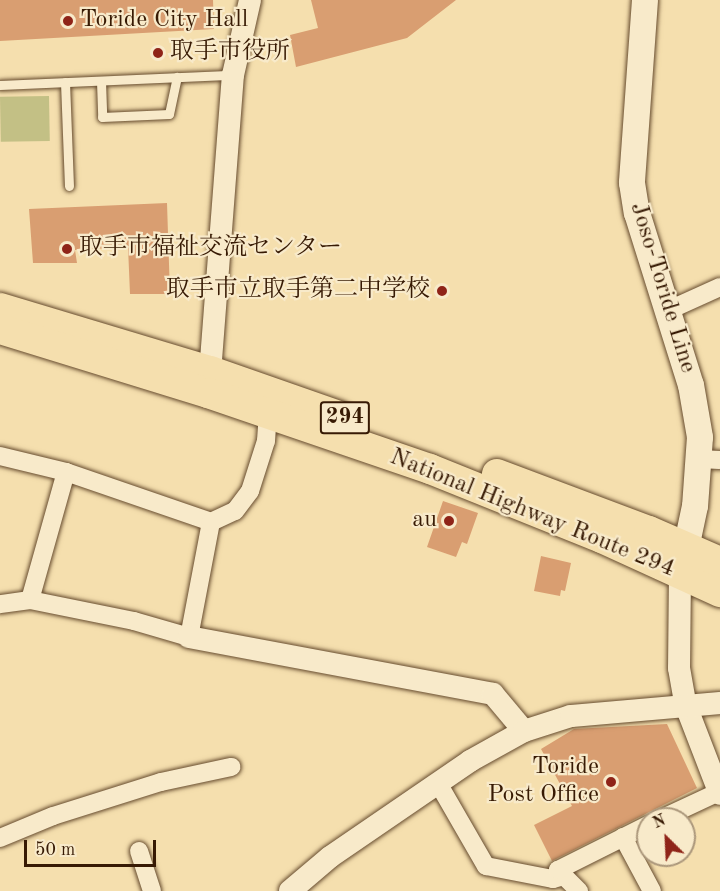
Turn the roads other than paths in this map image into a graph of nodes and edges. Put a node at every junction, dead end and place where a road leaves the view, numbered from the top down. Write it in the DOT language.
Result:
graph roads {
  1 [pos="250,0"];
  2 [pos="645,0"];
  3 [pos="232,75"];
  4 [pos="177,77"];
  5 [pos="101,81"];
  6 [pos="65,82"];
  7 [pos="0,85"];
  8 [pos="69,186"];
  9 [pos="720,287"];
  10 [pos="0,308"];
  11 [pos="669,309"];
  12 [pos="0,329"];
  13 [pos="209,382"];
  14 [pos="268,414"];
  15 [pos="0,456"];
  16 [pos="710,459"];
  17 [pos="66,472"];
  18 [pos="211,522"];
  19 [pos="683,560"];
  20 [pos="720,562"];
  21 [pos="720,592"];
  22 [pos="30,600"];
  23 [pos="0,604"];
  24 [pos="189,637"];
  25 [pos="720,703"];
  26 [pos="686,706"];
  27 [pos="524,730"];
  28 [pos="231,767"];
  29 [pos="438,783"];
  30 [pos="720,793"];
  31 [pos="688,807"];
  32 [pos="636,831"];
  33 [pos="0,837"];
  34 [pos="623,837"];
  35 [pos="139,851"];
  36 [pos="564,876"];
  37 [pos="152,891"];
  38 [pos="290,891"];
  39 [pos="579,891"];
  40 [pos="652,891"];
  1 -- 3 [label="street"];
  2 -- 11 [label="main road, Joso-Toride Line"];
  3 -- 4 [label="lane"];
  3 -- 13 [label="street"];
  4 -- 5 [label="lane"];
  4 -- 5 [label="lane"];
  5 -- 6 [label="lane"];
  6 -- 7 [label="lane"];
  6 -- 8 [label="lane"];
  9 -- 11 [label="street"];
  10 -- 13 [label="highway, National Highway Route 294 / 294"];
  11 -- 16 [label="main road, Joso-Toride Line"];
  12 -- 13 [label="highway, National Highway Route 294 / 294"];
  13 -- 14 [label="highway, National Highway Route 294 / 294"];
  13 -- 19 [label="highway, National Highway Route 294 / 294"];
  14 -- 18 [label="street"];
  14 -- 19 [label="highway, National Highway Route 294 / 294"];
  15 -- 17 [label="street"];
  16 -- 19 [label="main road, Joso-Toride Line"];
  17 -- 18 [label="street"];
  17 -- 22 [label="street"];
  18 -- 24 [label="street"];
  19 -- 20 [label="highway, National Highway Route 294 / 294"];
  19 -- 21 [label="highway, National Highway Route 294 / 294"];
  19 -- 26 [label="street"];
  22 -- 23 [label="street"];
  22 -- 24 [label="street"];
  24 -- 27 [label="street"];
  25 -- 26 [label="street"];
  26 -- 27 [label="street"];
  26 -- 30 [label="street"];
  27 -- 29 [label="street"];
  28 -- 33 [label="street"];
  29 -- 36 [label="street"];
  29 -- 38 [label="street"];
  30 -- 31 [label="street"];
  32 -- 34 [label="street"];
  34 -- 36 [label="street"];
  34 -- 40 [label="street"];
  35 -- 37 [label="street"];
  36 -- 39 [label="street"];
}
